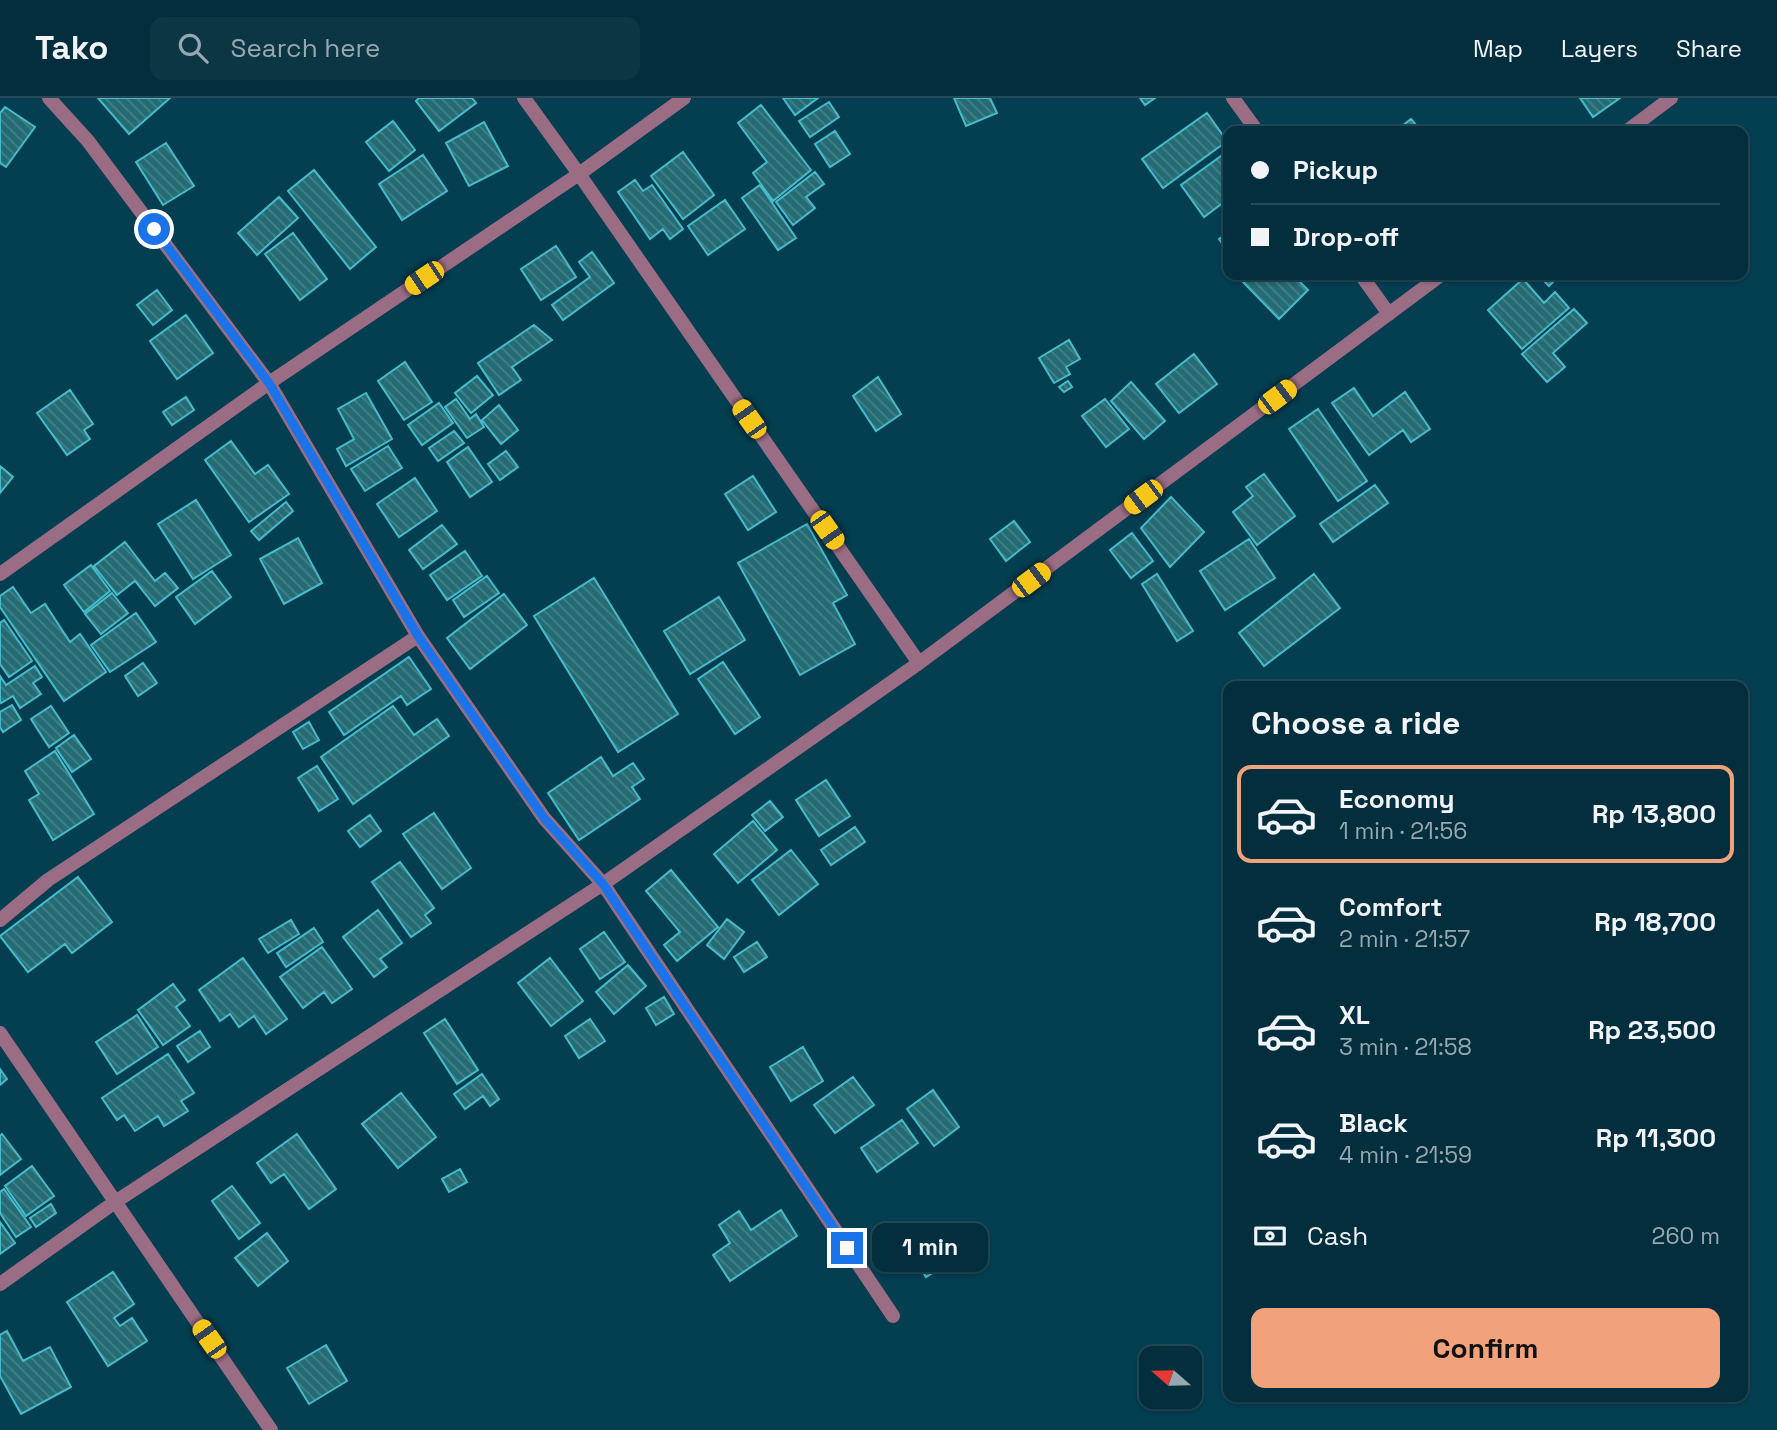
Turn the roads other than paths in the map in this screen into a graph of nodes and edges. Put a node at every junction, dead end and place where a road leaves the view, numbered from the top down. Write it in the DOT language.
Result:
graph roads {
  1 [pos="48,98"];
  2 [pos="524,98"];
  3 [pos="684,98"];
  4 [pos="1233,98"];
  5 [pos="1671,98"];
  6 [pos="1253,126"];
  7 [pos="1634,126"];
  8 [pos="579,174"];
  9 [pos="1365,280"];
  10 [pos="1434,280"];
  11 [pos="1389,314"];
  12 [pos="269,383"];
  13 [pos="0,573"];
  14 [pos="418,636"];
  15 [pos="919,663"];
  16 [pos="603,884"];
  17 [pos="0,920"];
  18 [pos="0,1033"];
  19 [pos="116,1202"];
  20 [pos="0,1284"];
  21 [pos="893,1316"];
  22 [pos="271,1430"];
  1 -- 12 [label="street"];
  2 -- 8 [label="street"];
  3 -- 8 [label="street"];
  4 -- 6 [label="street"];
  5 -- 7 [label="street"];
  8 -- 12 [label="street"];
  8 -- 15 [label="street"];
  9 -- 11 [label="street"];
  10 -- 11 [label="street"];
  11 -- 15 [label="street"];
  12 -- 13 [label="street"];
  12 -- 14 [label="street"];
  14 -- 16 [label="street"];
  14 -- 17 [label="street"];
  15 -- 16 [label="street"];
  16 -- 19 [label="street"];
  16 -- 21 [label="street"];
  18 -- 19 [label="street"];
  19 -- 20 [label="street"];
  19 -- 22 [label="street"];
}
